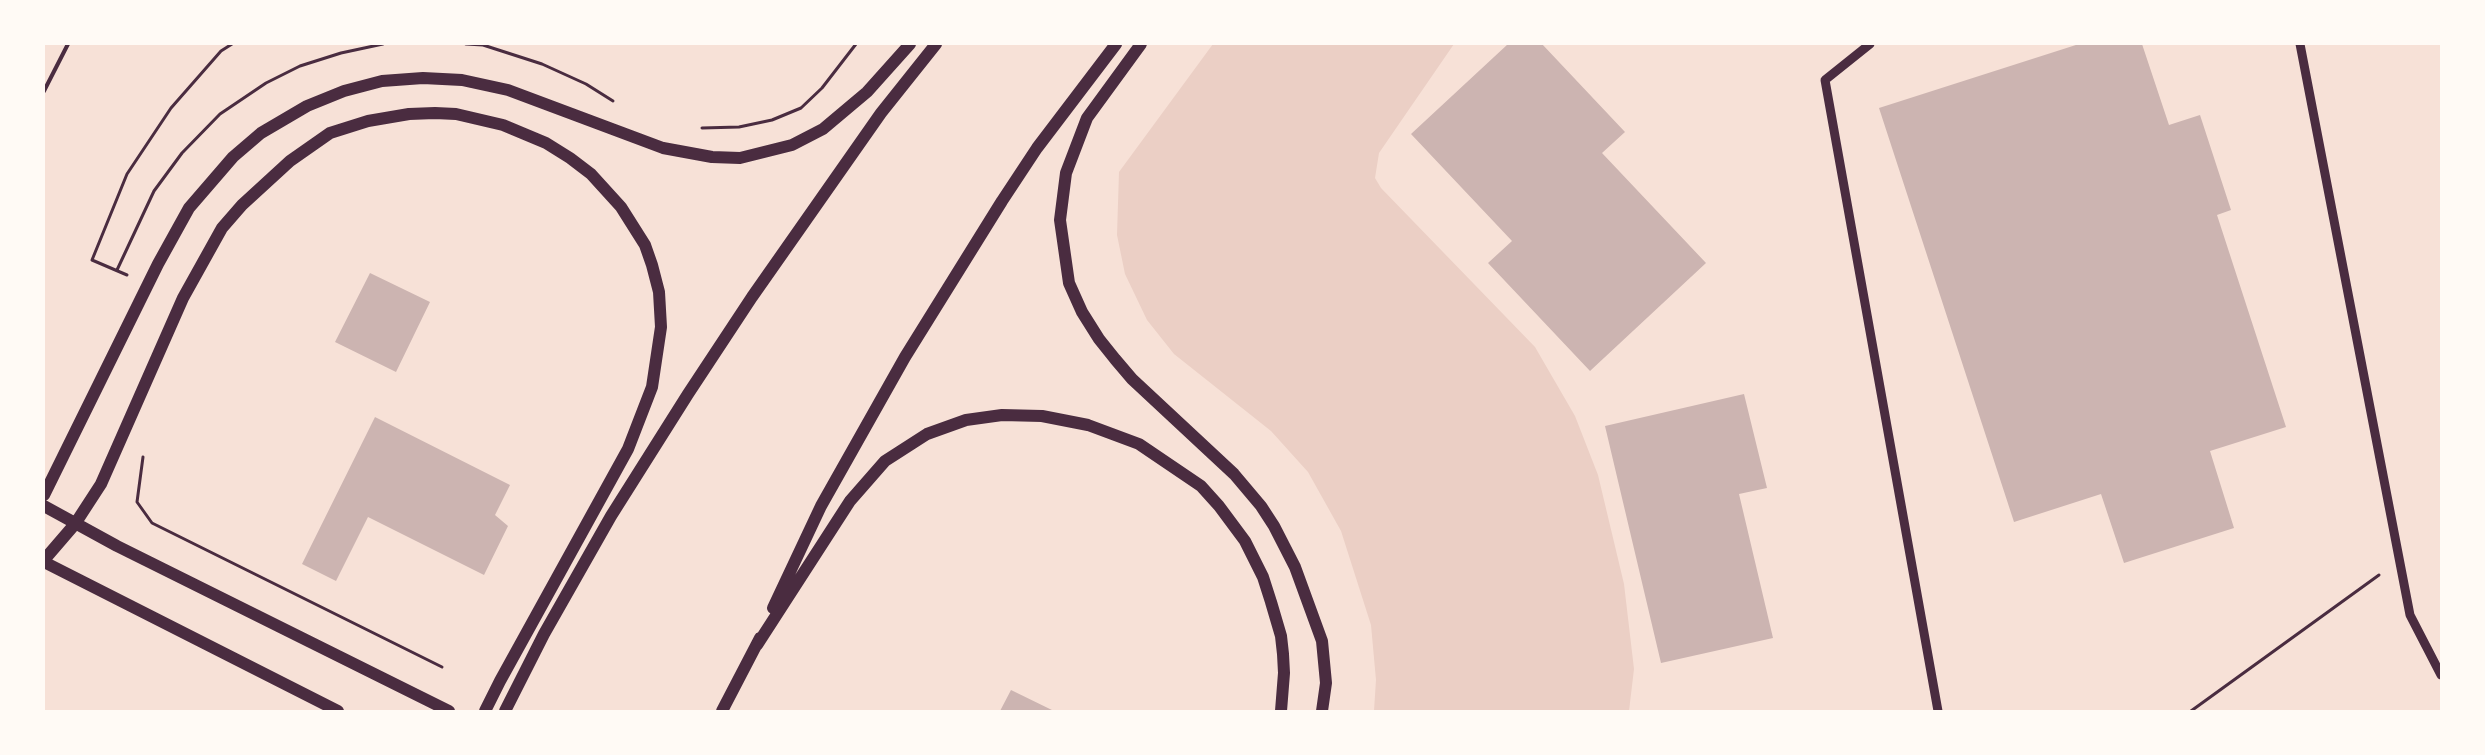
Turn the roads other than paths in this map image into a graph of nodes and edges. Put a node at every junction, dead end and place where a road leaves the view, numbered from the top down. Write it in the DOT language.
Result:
graph roads {
  1 [pos="68,44"];
  2 [pos="910,44"];
  3 [pos="936,44"];
  4 [pos="1116,44"];
  5 [pos="1141,44"];
  6 [pos="1870,44"];
  7 [pos="2300,44"];
  8 [pos="44,92"];
  9 [pos="44,495"];
  10 [pos="44,506"];
  11 [pos="75,524"];
  12 [pos="44,561"];
  13 [pos="757,645"];
  14 [pos="2441,674"];
  15 [pos="338,711"];
  16 [pos="449,711"];
  17 [pos="485,711"];
  18 [pos="505,711"];
  19 [pos="722,711"];
  20 [pos="1280,711"];
  21 [pos="1322,711"];
  22 [pos="1938,711"];
  1 -- 8 [label="lane"];
  2 -- 9 [label="main road"];
  3 -- 18 [label="main road"];
  4 -- 13 [label="main road"];
  5 -- 21 [label="main road"];
  6 -- 22 [label="street"];
  7 -- 14 [label="street"];
  10 -- 11 [label="main road"];
  11 -- 12 [label="main road"];
  11 -- 16 [label="main road"];
  11 -- 17 [label="main road"];
  12 -- 15 [label="main road"];
  13 -- 19 [label="main road"];
  13 -- 20 [label="main road"];
}
